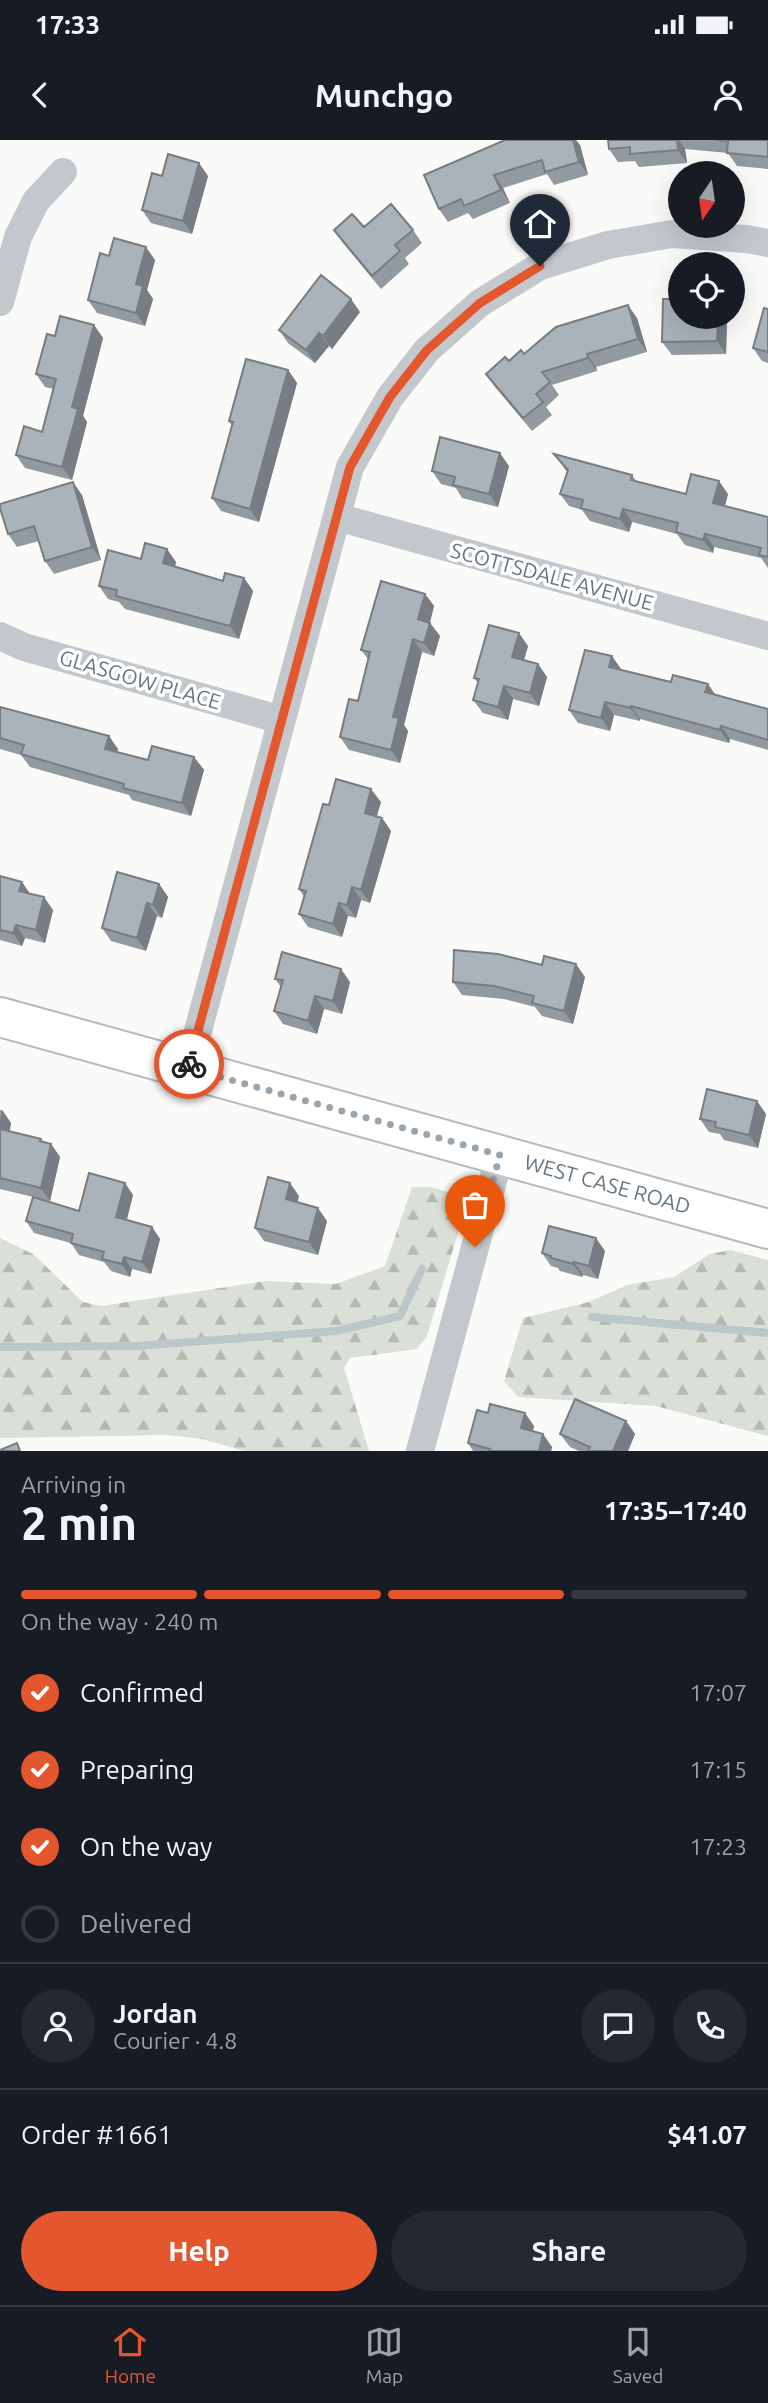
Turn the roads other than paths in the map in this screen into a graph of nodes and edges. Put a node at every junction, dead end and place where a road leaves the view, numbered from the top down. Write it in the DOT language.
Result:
graph roads {
  1 [pos="63,172"];
  2 [pos="768,243"];
  3 [pos="0,302"];
  4 [pos="337,517"];
  5 [pos="0,636"];
  6 [pos="768,636"];
  7 [pos="282,720"];
  8 [pos="0,1017"];
  9 [pos="188,1068"];
  10 [pos="500,1155"];
  11 [pos="768,1228"];
  12 [pos="420,1451"];
  1 -- 3 [label="street"];
  2 -- 4 [label="street"];
  4 -- 6 [label="street, SCOTTSDALE AVENUE"];
  4 -- 7 [label="street"];
  5 -- 7 [label="street, GLASGOW PLACE"];
  7 -- 9 [label="street"];
  8 -- 9 [label="main road, WEST CASE ROAD"];
  9 -- 10 [label="main road, WEST CASE ROAD"];
  10 -- 11 [label="main road, WEST CASE ROAD"];
  10 -- 12 [label="street"];
}
